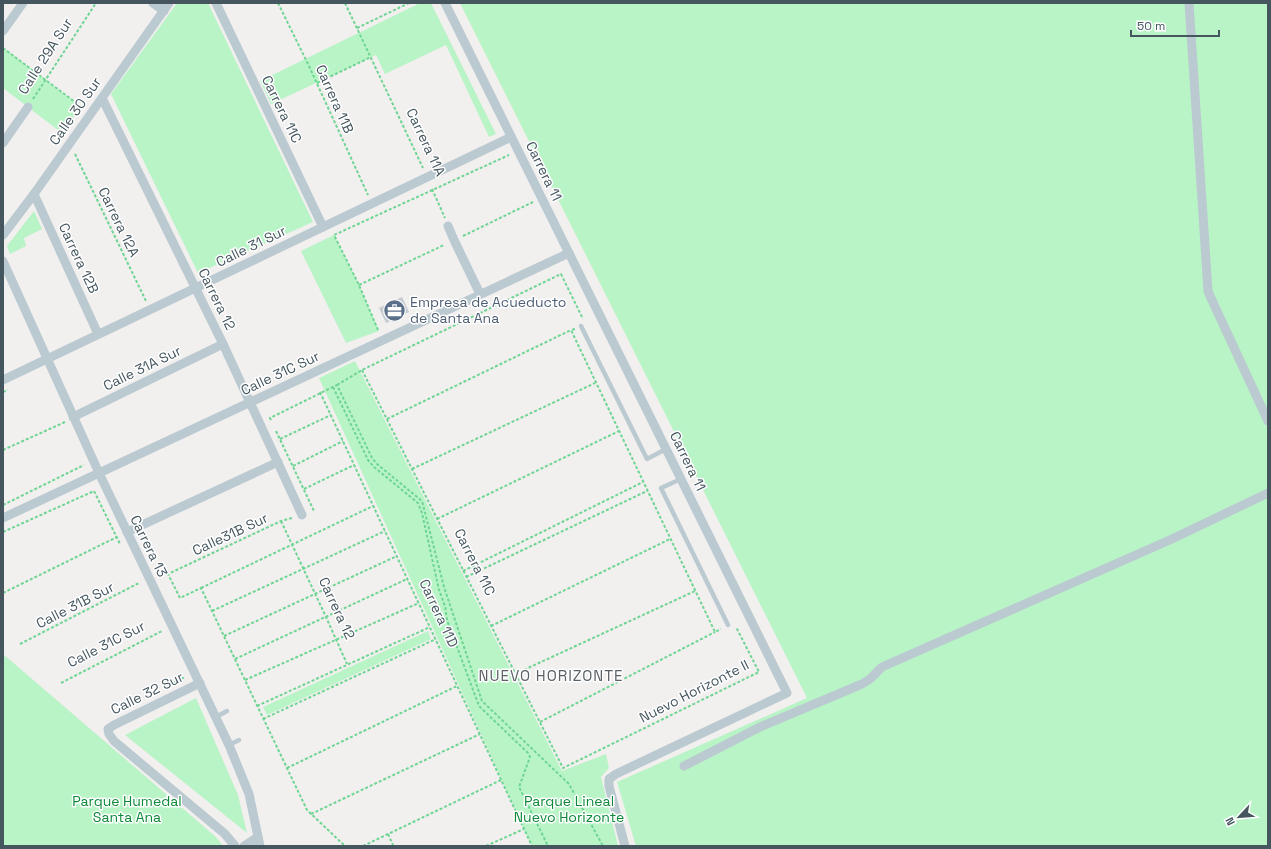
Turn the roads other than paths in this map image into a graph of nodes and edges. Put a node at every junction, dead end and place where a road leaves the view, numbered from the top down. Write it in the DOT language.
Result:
graph roads {
  1 [pos="23,3"];
  2 [pos="153,3"];
  3 [pos="216,3"];
  4 [pos="445,3"];
  5 [pos="1189,3"];
  6 [pos="166,7"];
  7 [pos="3,31"];
  8 [pos="102,98"];
  9 [pos="28,107"];
  10 [pos="511,137"];
  11 [pos="3,143"];
  12 [pos="34,194"];
  13 [pos="448,226"];
  14 [pos="323,227"];
  15 [pos="3,235"];
  16 [pos="569,253"];
  17 [pos="3,261"];
  18 [pos="196,288"];
  19 [pos="480,294"];
  20 [pos="581,326"];
  21 [pos="98,334"];
  22 [pos="223,344"];
  23 [pos="46,359"];
  24 [pos="3,380"];
  25 [pos="251,402"];
  26 [pos="71,419"];
  27 [pos="1268,421"];
  28 [pos="666,449"];
  29 [pos="278,462"];
  30 [pos="99,473"];
  31 [pos="681,479"];
  32 [pos="1268,493"];
  33 [pos="302,515"];
  34 [pos="3,518"];
  35 [pos="127,532"];
  36 [pos="728,625"];
  37 [pos="200,683"];
  38 [pos="227,711"];
  39 [pos="216,717"];
  40 [pos="239,740"];
  41 [pos="229,745"];
  42 [pos="684,766"];
  43 [pos="259,842"];
  44 [pos="235,846"];
  45 [pos="244,846"];
  46 [pos="625,846"];
  1 -- 7 [label="street"];
  2 -- 6 [label="street"];
  3 -- 14 [label="street, Carrera 11C"];
  4 -- 10 [label="street, Carrera 11"];
  5 -- 27 [label="street"];
  6 -- 8 [label="street, Calle 30 Sur"];
  8 -- 12 [label="street, Calle 30 Sur"];
  8 -- 18 [label="street, Carrera 12"];
  9 -- 11 [label="street, Calle 29A Sur"];
  10 -- 14 [label="street, Calle 31 Sur"];
  10 -- 16 [label="street, Carrera 11"];
  12 -- 15 [label="street, Calle 30 Sur"];
  12 -- 21 [label="street, Carrera 12B"];
  13 -- 19 [label="street"];
  14 -- 18 [label="street, Calle 31 Sur"];
  16 -- 19 [label="street, Calle 31C Sur"];
  16 -- 28 [label="street, Carrera 11"];
  17 -- 23 [label="street, Carrera 13"];
  18 -- 21 [label="street, Calle 31 Sur"];
  18 -- 22 [label="street, Carrera 12"];
  19 -- 25 [label="street, Calle 31C Sur"];
  20 -- 28 [label="lane"];
  21 -- 23 [label="street, Calle 31 Sur"];
  22 -- 25 [label="street, Carrera 12"];
  22 -- 26 [label="street, Calle 31A Sur"];
  23 -- 24 [label="street, Calle 31 Sur"];
  23 -- 26 [label="street, Carrera 13"];
  25 -- 29 [label="street, Carrera 12"];
  25 -- 30 [label="street, Calle 31C Sur"];
  26 -- 30 [label="street, Carrera 13"];
  28 -- 31 [label="street, Carrera 11"];
  29 -- 33 [label="street, Carrera 12"];
  29 -- 35 [label="street"];
  30 -- 34 [label="street, Calle 31C Sur"];
  30 -- 35 [label="street, Carrera 13"];
  31 -- 36 [label="lane"];
  31 -- 46 [label="street, Carrera 11"];
  32 -- 42 [label="street"];
  35 -- 37 [label="street, Carrera 13"];
  37 -- 39 [label="street, Carrera 13"];
  37 -- 44 [label="street, Calle 32 Sur"];
  38 -- 39 [label="lane"];
  39 -- 41 [label="street, Carrera 13"];
  40 -- 41 [label="lane"];
  41 -- 43 [label="street, Carrera 13"];
  43 -- 45 [label="street"];
}
